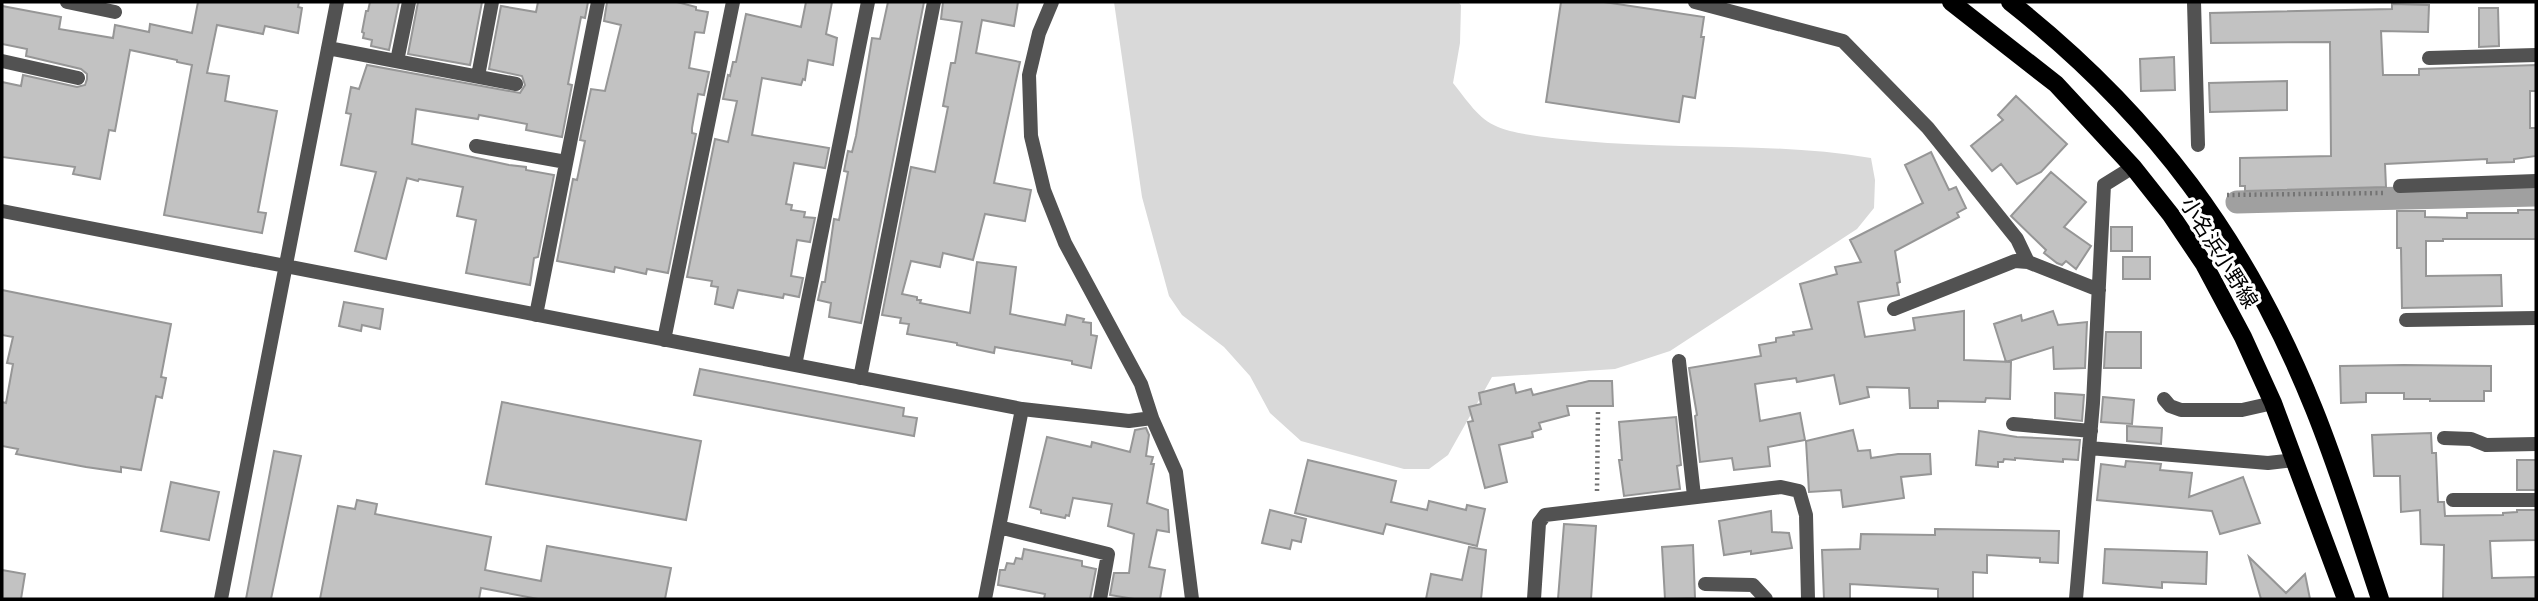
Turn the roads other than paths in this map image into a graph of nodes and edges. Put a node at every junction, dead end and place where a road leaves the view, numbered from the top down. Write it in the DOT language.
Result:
graph roads {
  1 [pos="67,2"];
  2 [pos="337,2"];
  3 [pos="409,2"];
  4 [pos="492,2"];
  5 [pos="598,2"];
  6 [pos="733,2"];
  7 [pos="867,2"];
  8 [pos="934,2"];
  9 [pos="1052,2"];
  10 [pos="1695,2"];
  11 [pos="1951,2"];
  12 [pos="2010,2"];
  13 [pos="2194,2"];
  14 [pos="115,12"];
  15 [pos="328,48"];
  16 [pos="2536,55"];
  17 [pos="2429,58"];
  18 [pos="2,61"];
  19 [pos="397,61"];
  20 [pos="478,76"];
  21 [pos="78,78"];
  22 [pos="516,84"];
  23 [pos="2198,145"];
  24 [pos="476,146"];
  25 [pos="566,162"];
  26 [pos="2133,167"];
  27 [pos="2536,181"];
  28 [pos="2400,186"];
  29 [pos="2,211"];
  30 [pos="2028,262"];
  31 [pos="286,266"];
  32 [pos="2099,290"];
  33 [pos="1894,309"];
  34 [pos="536,315"];
  35 [pos="2536,318"];
  36 [pos="2406,320"];
  37 [pos="664,340"];
  38 [pos="1679,361"];
  39 [pos="795,365"];
  40 [pos="860,378"];
  41 [pos="2164,399"];
  42 [pos="2273,403"];
  43 [pos="1022,409"];
  44 [pos="1152,418"];
  45 [pos="2012,424"];
  46 [pos="2091,431"];
  47 [pos="2444,438"];
  48 [pos="2536,444"];
  49 [pos="2089,448"];
  50 [pos="2295,460"];
  51 [pos="1694,496"];
  52 [pos="2453,500"];
  53 [pos="2536,500"];
  54 [pos="999,527"];
  55 [pos="1704,584"];
  56 [pos="221,599"];
  57 [pos="985,599"];
  58 [pos="1100,599"];
  59 [pos="1192,599"];
  60 [pos="1534,599"];
  61 [pos="1766,599"];
  62 [pos="1808,599"];
  63 [pos="2076,599"];
  64 [pos="2346,599"];
  65 [pos="2380,599"];
  1 -- 14 [label="street"];
  2 -- 15 [label="street"];
  3 -- 19 [label="street"];
  4 -- 20 [label="street"];
  5 -- 25 [label="street"];
  6 -- 37 [label="street"];
  7 -- 39 [label="street"];
  8 -- 40 [label="street"];
  9 -- 44 [label="street"];
  10 -- 30 [label="street"];
  11 -- 26 [label="main road, 小名浜小野線"];
  12 -- 65 [label="main road, 小名浜小野線"];
  13 -- 23 [label="street"];
  15 -- 19 [label="street"];
  15 -- 31 [label="street"];
  16 -- 17 [label="street"];
  18 -- 21 [label="street"];
  19 -- 20 [label="street"];
  20 -- 22 [label="street"];
  24 -- 25 [label="street"];
  25 -- 34 [label="street"];
  26 -- 32 [label="street"];
  26 -- 42 [label="main road, 小名浜小野線"];
  27 -- 28 [label="street"];
  29 -- 31 [label="street"];
  30 -- 32 [label="street"];
  30 -- 33 [label="street"];
  31 -- 34 [label="street"];
  31 -- 56 [label="street"];
  32 -- 46 [label="street"];
  34 -- 37 [label="street"];
  35 -- 36 [label="street"];
  37 -- 39 [label="street"];
  38 -- 51 [label="street"];
  39 -- 40 [label="street"];
  40 -- 43 [label="street"];
  41 -- 42 [label="street"];
  42 -- 50 [label="main road, 小名浜小野線"];
  43 -- 44 [label="street"];
  43 -- 54 [label="street"];
  44 -- 59 [label="street"];
  45 -- 46 [label="street"];
  46 -- 49 [label="street"];
  47 -- 48 [label="street"];
  49 -- 50 [label="street"];
  49 -- 63 [label="street"];
  50 -- 64 [label="main road, 小名浜小野線"];
  51 -- 60 [label="street"];
  51 -- 62 [label="street"];
  52 -- 53 [label="street"];
  54 -- 57 [label="street"];
  54 -- 58 [label="street"];
  55 -- 61 [label="street"];
}
